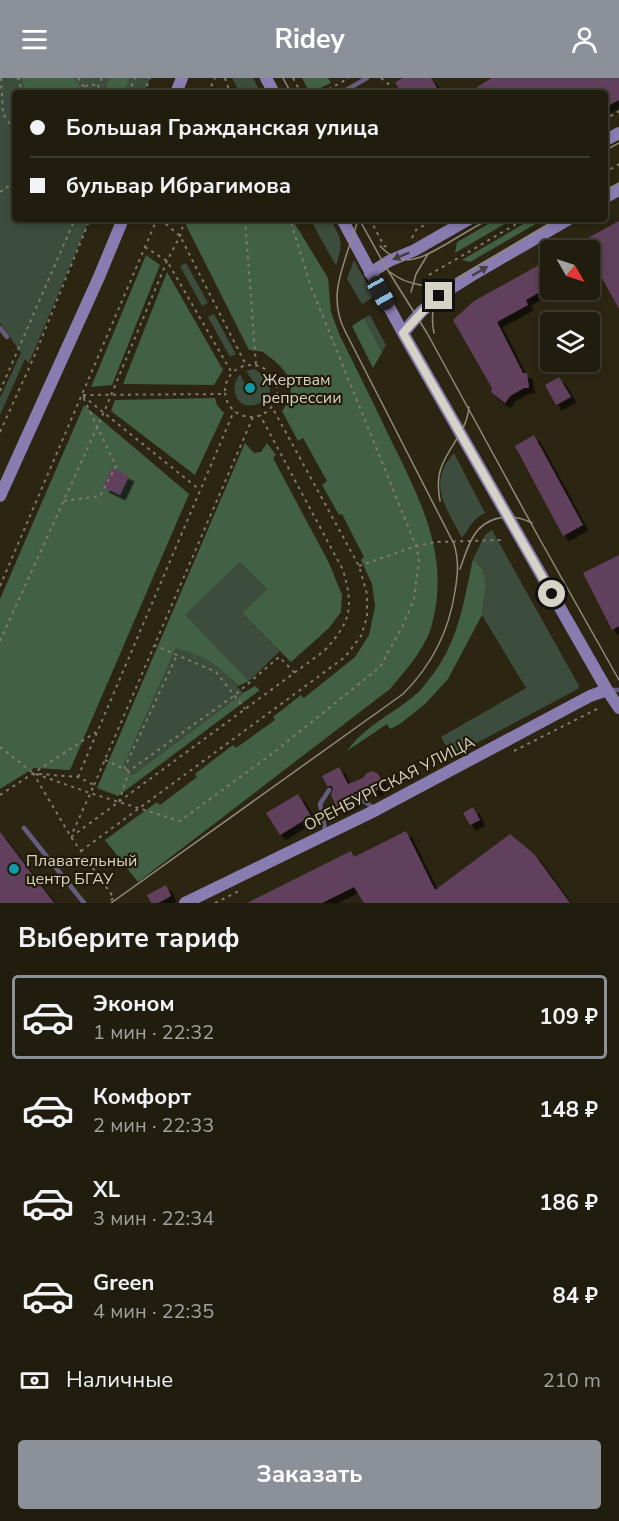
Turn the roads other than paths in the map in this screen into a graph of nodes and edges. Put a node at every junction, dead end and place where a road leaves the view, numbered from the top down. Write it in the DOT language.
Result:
graph roads {
  1 [pos="366,78"];
  2 [pos="345,90"];
  3 [pos="122,222"];
  4 [pos="344,222"];
  5 [pos="564,222"];
  6 [pos="451,224"];
  7 [pos="370,273"];
  8 [pos="0,328"];
  9 [pos="403,333"];
  10 [pos="7,337"];
  11 [pos="0,496"];
  12 [pos="613,690"];
  13 [pos="619,708"];
  14 [pos="329,790"];
  15 [pos="356,796"];
  16 [pos="376,810"];
  17 [pos="24,828"];
  18 [pos="326,834"];
  19 [pos="84,903"];
  20 [pos="184,903"];
  1 -- 2 [label="lane"];
  3 -- 11 [label="main road"];
  4 -- 7 [label="main road"];
  9 -- 5 [label="main road, one-way"];
  6 -- 7 [label="main road, one-way"];
  7 -- 9 [label="main road"];
  8 -- 10 [label="lane"];
  9 -- 12 [label="main road"];
  12 -- 13 [label="main road"];
  12 -- 16 [label="main road, ОРЕНБУРГСКАЯ УЛИЦА"];
  14 -- 18 [label="lane"];
  15 -- 16 [label="lane"];
  16 -- 18 [label="main road, ОРЕНБУРГСКАЯ УЛИЦА"];
  17 -- 19 [label="lane"];
  18 -- 20 [label="main road, ОРЕНБУРГСКАЯ УЛИЦА"];
}
